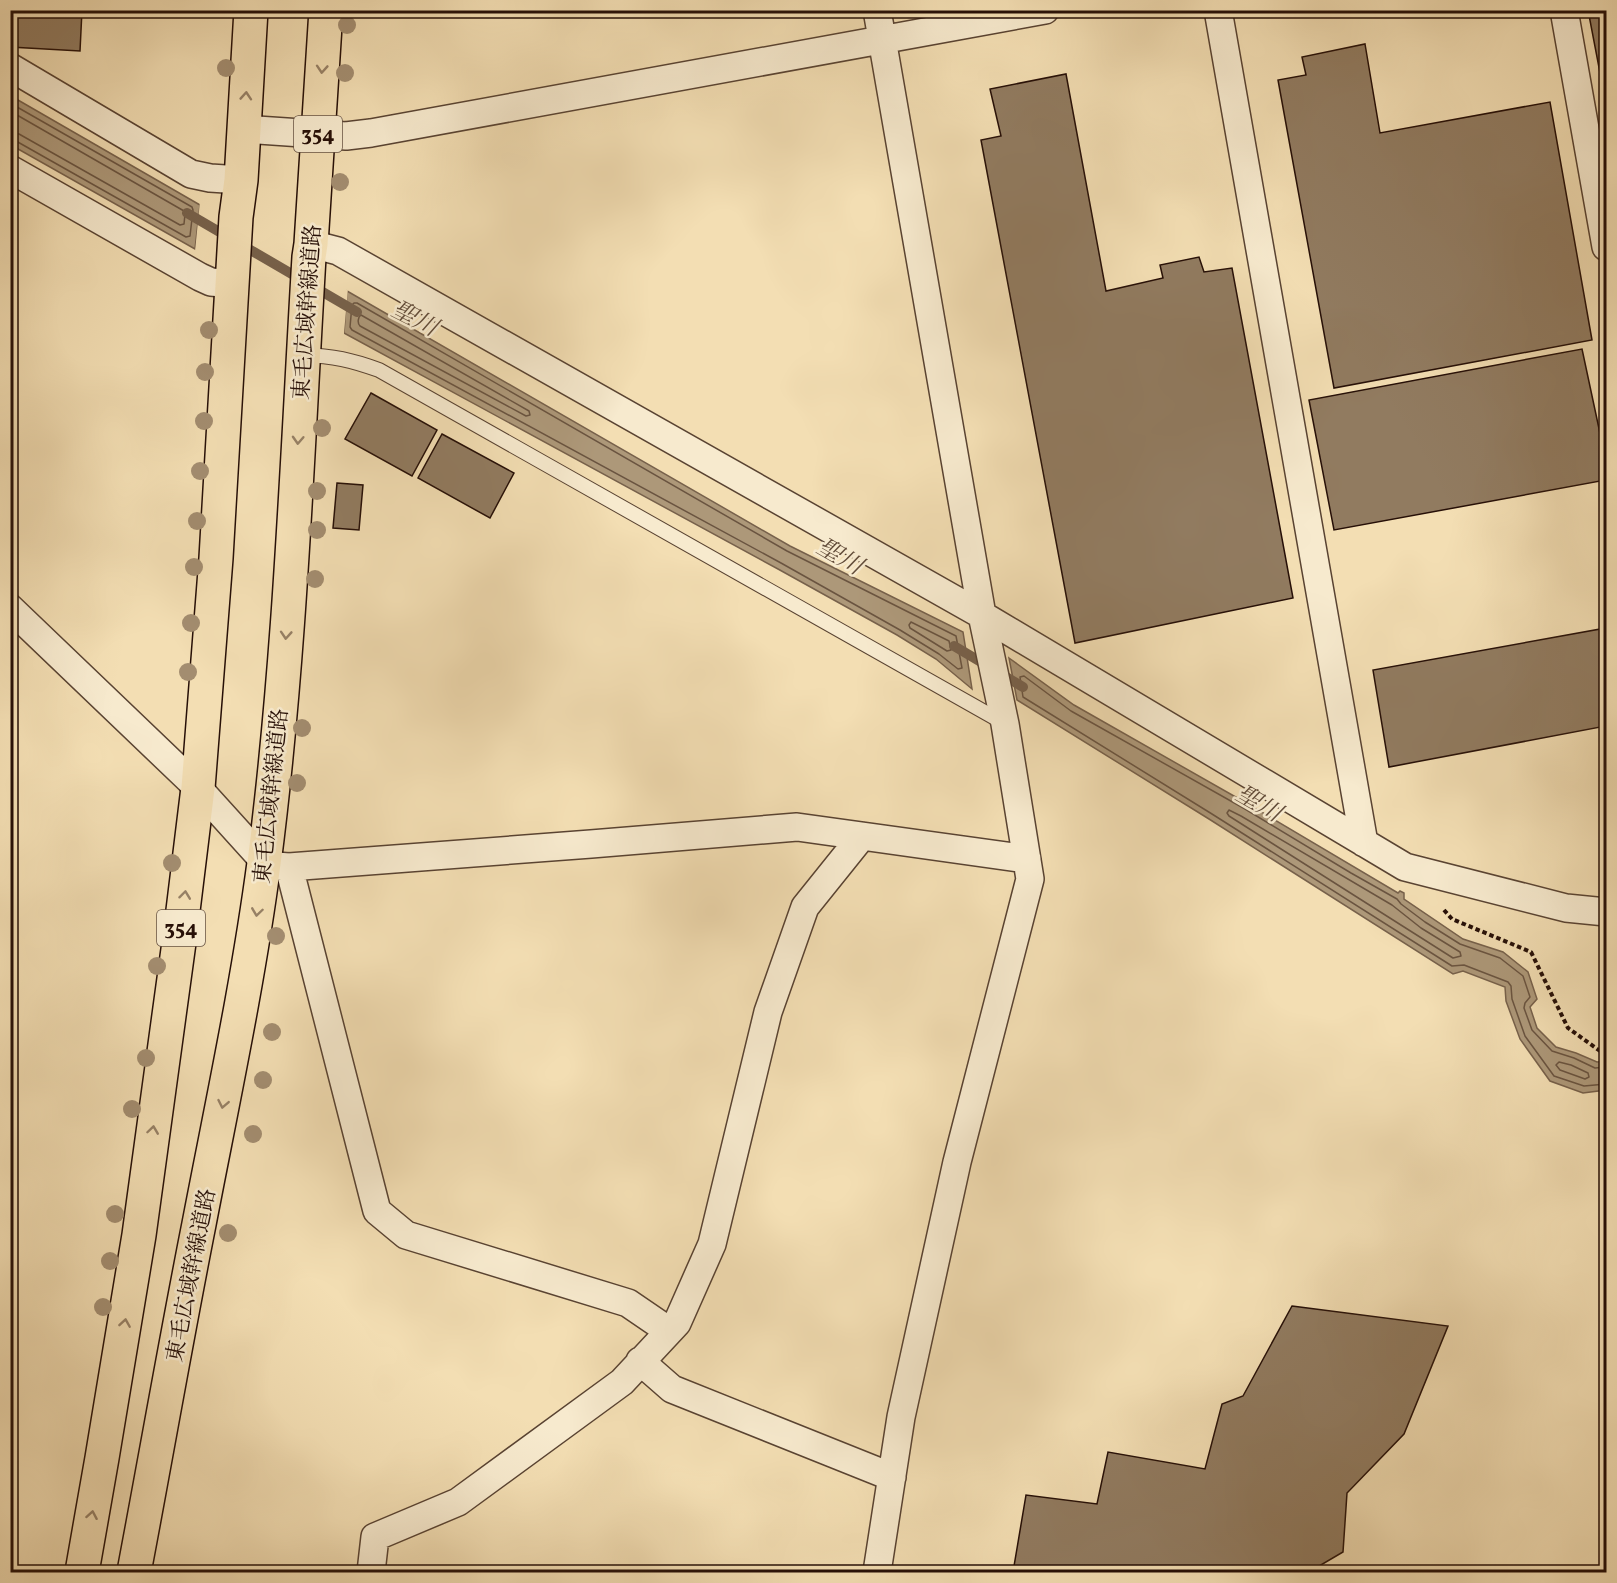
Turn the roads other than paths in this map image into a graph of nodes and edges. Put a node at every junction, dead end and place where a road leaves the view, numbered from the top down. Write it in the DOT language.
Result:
graph roads {
  1 [pos="252,10"];
  2 [pos="326,10"];
  3 [pos="876,10"];
  4 [pos="1045,10"];
  5 [pos="1218,10"];
  6 [pos="1564,10"];
  7 [pos="882,41"];
  8 [pos="10,67"];
  9 [pos="244,129"];
  10 [pos="318,135"];
  11 [pos="10,169"];
  12 [pos="241,180"];
  13 [pos="1606,247"];
  14 [pos="310,250"];
  15 [pos="233,280"];
  16 [pos="303,355"];
  17 [pos="10,608"];
  18 [pos="982,615"];
  19 [pos="1005,724"];
  20 [pos="198,788"];
  21 [pos="862,836"];
  22 [pos="1364,843"];
  23 [pos="1027,859"];
  24 [pos="277,864"];
  25 [pos="1606,912"];
  26 [pos="669,1331"];
  27 [pos="640,1361"];
  28 [pos="892,1477"];
  29 [pos="82,1572"];
  30 [pos="134,1572"];
  31 [pos="370,1572"];
  32 [pos="877,1572"];
  9 -- 1 [label="highway, 354, one-way"];
  2 -- 10 [label="highway, 東毛広域幹線道路 / 354, one-way"];
  3 -- 7 [label="street"];
  4 -- 7 [label="street"];
  5 -- 22 [label="street"];
  6 -- 13 [label="street"];
  7 -- 10 [label="street"];
  7 -- 18 [label="street"];
  8 -- 12 [label="street"];
  9 -- 10 [label="street"];
  9 -- 12 [label="highway, 354"];
  10 -- 14 [label="highway, 東毛広域幹線道路 / 354"];
  11 -- 15 [label="street"];
  12 -- 15 [label="highway, 354"];
  14 -- 16 [label="highway, 東毛広域幹線道路 / 354"];
  14 -- 18 [label="street"];
  15 -- 20 [label="highway, 354"];
  16 -- 19 [label="lane"];
  16 -- 24 [label="highway, 東毛広域幹線道路 / 354, one-way"];
  17 -- 20 [label="street"];
  18 -- 19 [label="street"];
  18 -- 22 [label="street"];
  19 -- 23 [label="street"];
  20 -- 24 [label="street"];
  29 -- 20 [label="highway, 354, one-way"];
  21 -- 23 [label="street"];
  21 -- 24 [label="street"];
  21 -- 26 [label="street"];
  22 -- 25 [label="street"];
  23 -- 28 [label="street"];
  24 -- 26 [label="street"];
  24 -- 30 [label="highway, 東毛広域幹線道路 / 354, one-way"];
  26 -- 27 [label="street"];
  27 -- 28 [label="street"];
  27 -- 31 [label="street"];
  28 -- 32 [label="street"];
}
